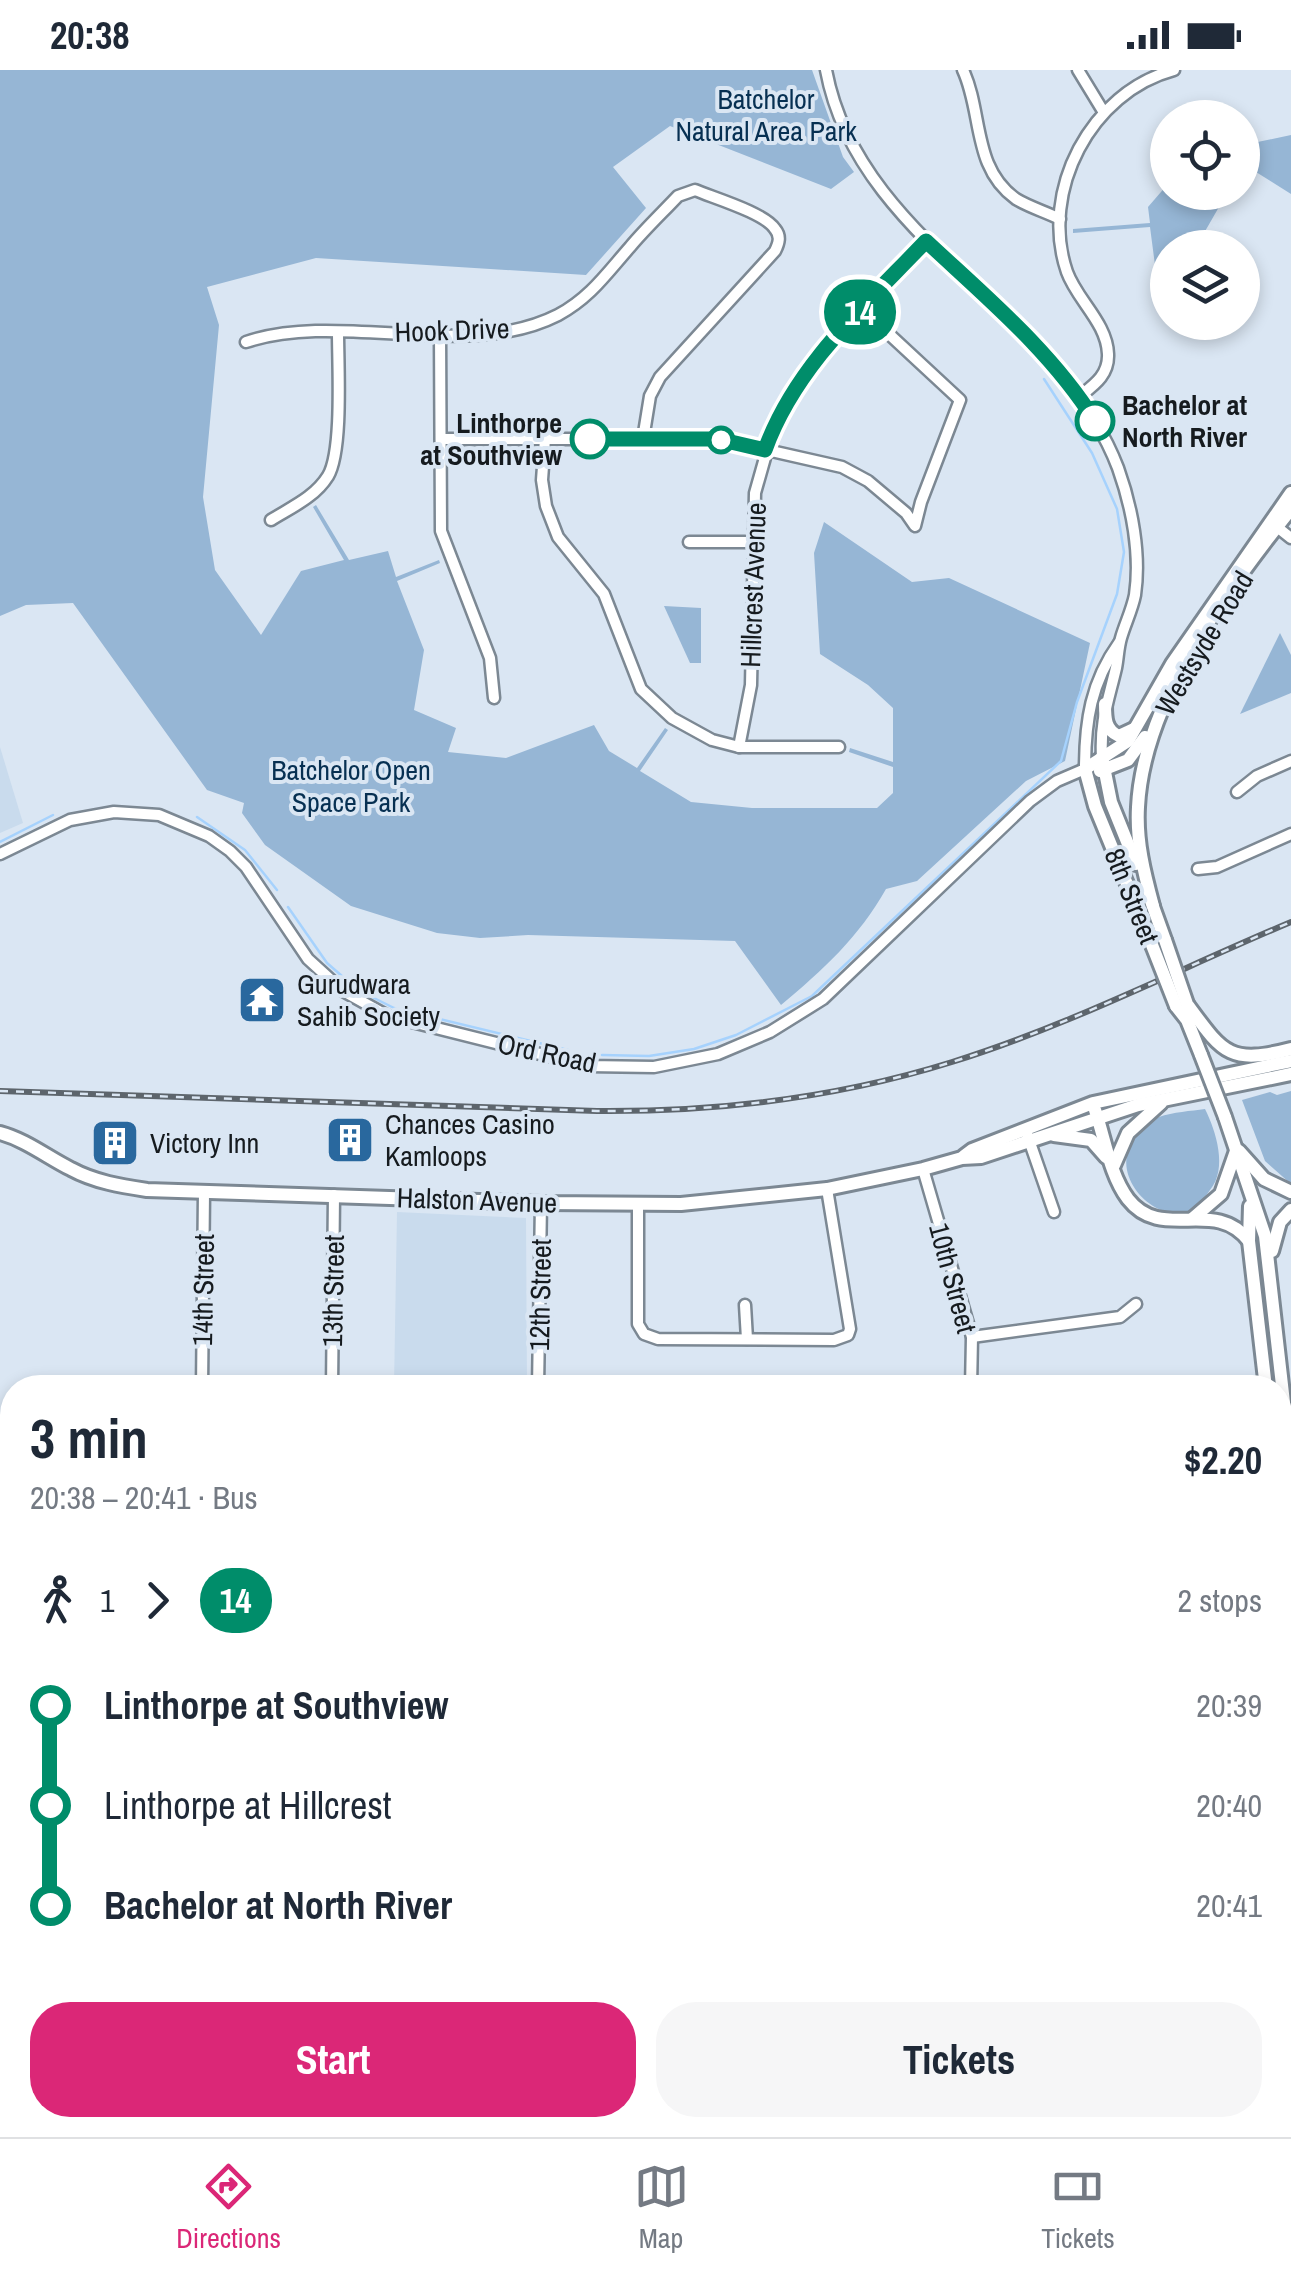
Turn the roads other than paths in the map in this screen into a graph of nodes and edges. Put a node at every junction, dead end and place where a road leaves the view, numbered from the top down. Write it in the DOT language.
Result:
graph roads {
  1 [pos="826,70"];
  2 [pos="964,70"];
  3 [pos="1078,70"];
  4 [pos="1174,70"];
  5 [pos="1103,111"];
  6 [pos="1060,219"];
  7 [pos="926,241"];
  8 [pos="862,310"];
  9 [pos="338,333"];
  10 [pos="440,333"];
  11 [pos="246,342"];
  12 [pos="1080,396"];
  13 [pos="441,439"];
  14 [pos="545,439"];
  15 [pos="643,439"];
  16 [pos="765,450"];
  17 [pos="1291,493"];
  18 [pos="1291,510"];
  19 [pos="272,520"];
  20 [pos="1273,524"];
  21 [pos="1291,538"];
  22 [pos="688,542"];
  23 [pos="753,542"];
  24 [pos="1120,642"];
  25 [pos="494,698"];
  26 [pos="1105,704"];
  27 [pos="1161,708"];
  28 [pos="1140,724"];
  29 [pos="739,746"];
  30 [pos="839,747"];
  31 [pos="1291,761"];
  32 [pos="1102,764"];
  33 [pos="1085,769"];
  34 [pos="1237,792"];
  35 [pos="1291,834"];
  36 [pos="0,854"];
  37 [pos="1198,869"];
  38 [pos="1153,906"];
  39 [pos="1159,943"];
  40 [pos="1182,1005"];
  41 [pos="1291,1049"];
  42 [pos="1291,1061"];
  43 [pos="1288,1077"];
  44 [pos="1166,1100"];
  45 [pos="1095,1110"];
  46 [pos="0,1132"];
  47 [pos="1046,1134"];
  48 [pos="1027,1135"];
  49 [pos="1236,1148"];
  50 [pos="1114,1168"];
  51 [pos="923,1170"];
  52 [pos="827,1189"];
  53 [pos="204,1192"];
  54 [pos="1291,1192"];
  55 [pos="334,1195"];
  56 [pos="1251,1198"];
  57 [pos="541,1203"];
  58 [pos="638,1204"];
  59 [pos="1291,1210"];
  60 [pos="1054,1212"];
  61 [pos="1192,1218"];
  62 [pos="1249,1240"];
  63 [pos="1270,1274"];
  64 [pos="745,1304"];
  65 [pos="1136,1304"];
  66 [pos="972,1337"];
  67 [pos="747,1339"];
  68 [pos="202,1375"];
  69 [pos="332,1375"];
  70 [pos="538,1375"];
  71 [pos="971,1375"];
  72 [pos="1265,1375"];
  73 [pos="1282,1375"];
  1 -- 7 [label="street"];
  2 -- 6 [label="street"];
  3 -- 5 [label="street"];
  4 -- 5 [label="street"];
  5 -- 6 [label="street"];
  6 -- 12 [label="street"];
  7 -- 8 [label="street, Hillcrest Avenue"];
  7 -- 12 [label="street"];
  8 -- 16 [label="street, Hillcrest Avenue"];
  8 -- 16 [label="street"];
  9 -- 10 [label="street, Hook Drive"];
  9 -- 11 [label="street, Hook Drive"];
  9 -- 19 [label="street"];
  10 -- 13 [label="street"];
  10 -- 15 [label="street, Hook Drive"];
  12 -- 24 [label="street"];
  13 -- 14 [label="street"];
  13 -- 25 [label="street"];
  14 -- 15 [label="street"];
  14 -- 29 [label="street"];
  15 -- 16 [label="street"];
  16 -- 23 [label="street, Hillcrest Avenue"];
  17 -- 20 [label="main road, Westsyde Road"];
  18 -- 20 [label="main road, Westsyde Road"];
  20 -- 21 [label="street"];
  20 -- 27 [label="main road, Westsyde Road"];
  20 -- 28 [label="main road, Westsyde Road"];
  22 -- 23 [label="street"];
  23 -- 29 [label="street, Hillcrest Avenue"];
  24 -- 26 [label="street"];
  24 -- 33 [label="street"];
  26 -- 28 [label="main road"];
  26 -- 32 [label="street"];
  27 -- 32 [label="main road"];
  27 -- 38 [label="main road, Westsyde Road"];
  28 -- 32 [label="main road, Westsyde Road"];
  29 -- 30 [label="street"];
  31 -- 34 [label="street"];
  32 -- 33 [label="main road"];
  32 -- 38 [label="main road, 8th Street"];
  33 -- 36 [label="street, Ord Road"];
  33 -- 39 [label="main road, 8th Street"];
  35 -- 37 [label="street"];
  38 -- 39 [label="main road, 8th Street"];
  39 -- 40 [label="main road, 8th Street, bridge"];
  40 -- 41 [label="main road"];
  40 -- 49 [label="main road, 8th Street, bridge"];
  42 -- 45 [label="main road, Halston Avenue"];
  43 -- 44 [label="main road, Halston Avenue"];
  44 -- 45 [label="main road, Halston Avenue"];
  44 -- 50 [label="main road"];
  45 -- 47 [label="main road, Halston Avenue"];
  45 -- 48 [label="main road, Halston Avenue"];
  45 -- 50 [label="main road"];
  46 -- 53 [label="main road, Halston Avenue"];
  47 -- 48 [label="main road, Halston Avenue"];
  47 -- 50 [label="main road"];
  48 -- 51 [label="main road, Halston Avenue"];
  48 -- 60 [label="street"];
  49 -- 54 [label="main road"];
  49 -- 56 [label="main road, 8th Street"];
  49 -- 61 [label="main road"];
  50 -- 61 [label="main road"];
  51 -- 52 [label="main road, Halston Avenue"];
  51 -- 66 [label="street, 10th Street"];
  52 -- 58 [label="main road, Halston Avenue"];
  52 -- 67 [label="street"];
  53 -- 55 [label="main road, Halston Avenue"];
  53 -- 68 [label="street, 14th Street"];
  55 -- 57 [label="main road, Halston Avenue"];
  55 -- 69 [label="street, 13th Street"];
  56 -- 62 [label="main road, 8th Street"];
  56 -- 63 [label="main road, 8th Street"];
  57 -- 58 [label="main road, Halston Avenue"];
  57 -- 70 [label="street, 12th Street"];
  58 -- 67 [label="street"];
  59 -- 63 [label="main road"];
  61 -- 62 [label="main road"];
  62 -- 72 [label="main road, 8th Street"];
  63 -- 73 [label="main road, 8th Street"];
  64 -- 67 [label="street"];
  65 -- 66 [label="street"];
  66 -- 71 [label="street, 10th Street"];
}
